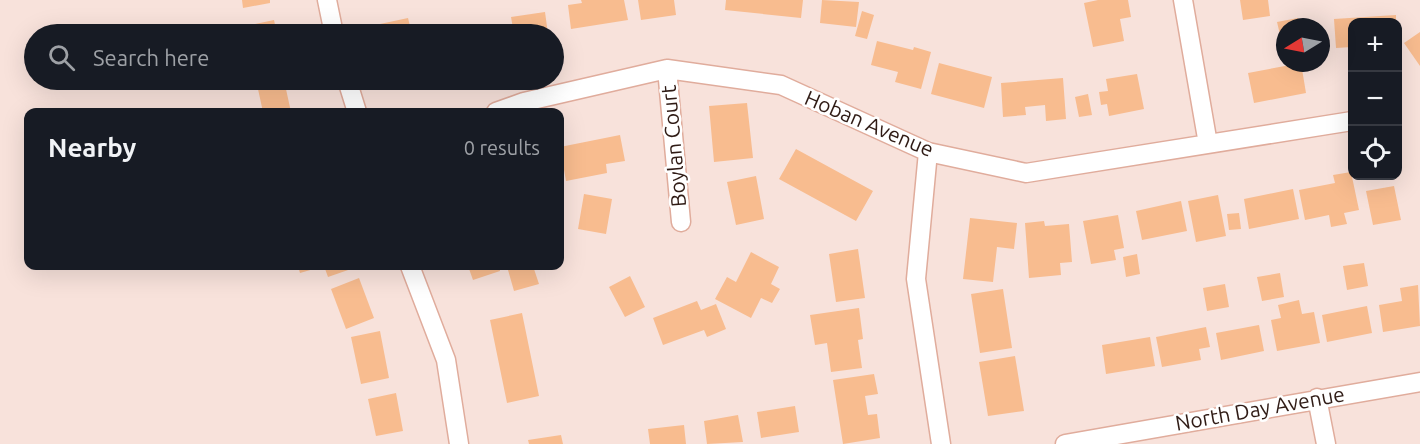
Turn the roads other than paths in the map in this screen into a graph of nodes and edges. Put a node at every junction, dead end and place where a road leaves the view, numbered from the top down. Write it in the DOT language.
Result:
graph roads {
  1 [pos="327,0"];
  2 [pos="1183,0"];
  3 [pos="332,24"];
  4 [pos="667,69"];
  5 [pos="350,90"];
  6 [pos="356,108"];
  7 [pos="507,108"];
  8 [pos="1348,122"];
  9 [pos="1208,144"];
  10 [pos="928,152"];
  11 [pos="681,222"];
  12 [pos="412,270"];
  13 [pos="1420,382"];
  14 [pos="1317,398"];
  15 [pos="459,444"];
  16 [pos="941,444"];
  17 [pos="1065,444"];
  18 [pos="1326,444"];
  1 -- 3 [label="street"];
  2 -- 9 [label="street"];
  4 -- 7 [label="street, Hoban Avenue"];
  4 -- 10 [label="street, Hoban Avenue"];
  4 -- 11 [label="street, Boylan Court"];
  5 -- 6 [label="street"];
  8 -- 9 [label="street, Hoban Avenue"];
  9 -- 10 [label="street, Hoban Avenue"];
  10 -- 16 [label="street"];
  12 -- 15 [label="street"];
  13 -- 14 [label="street, North Day Avenue"];
  14 -- 17 [label="street, North Day Avenue"];
  14 -- 18 [label="street"];
}
